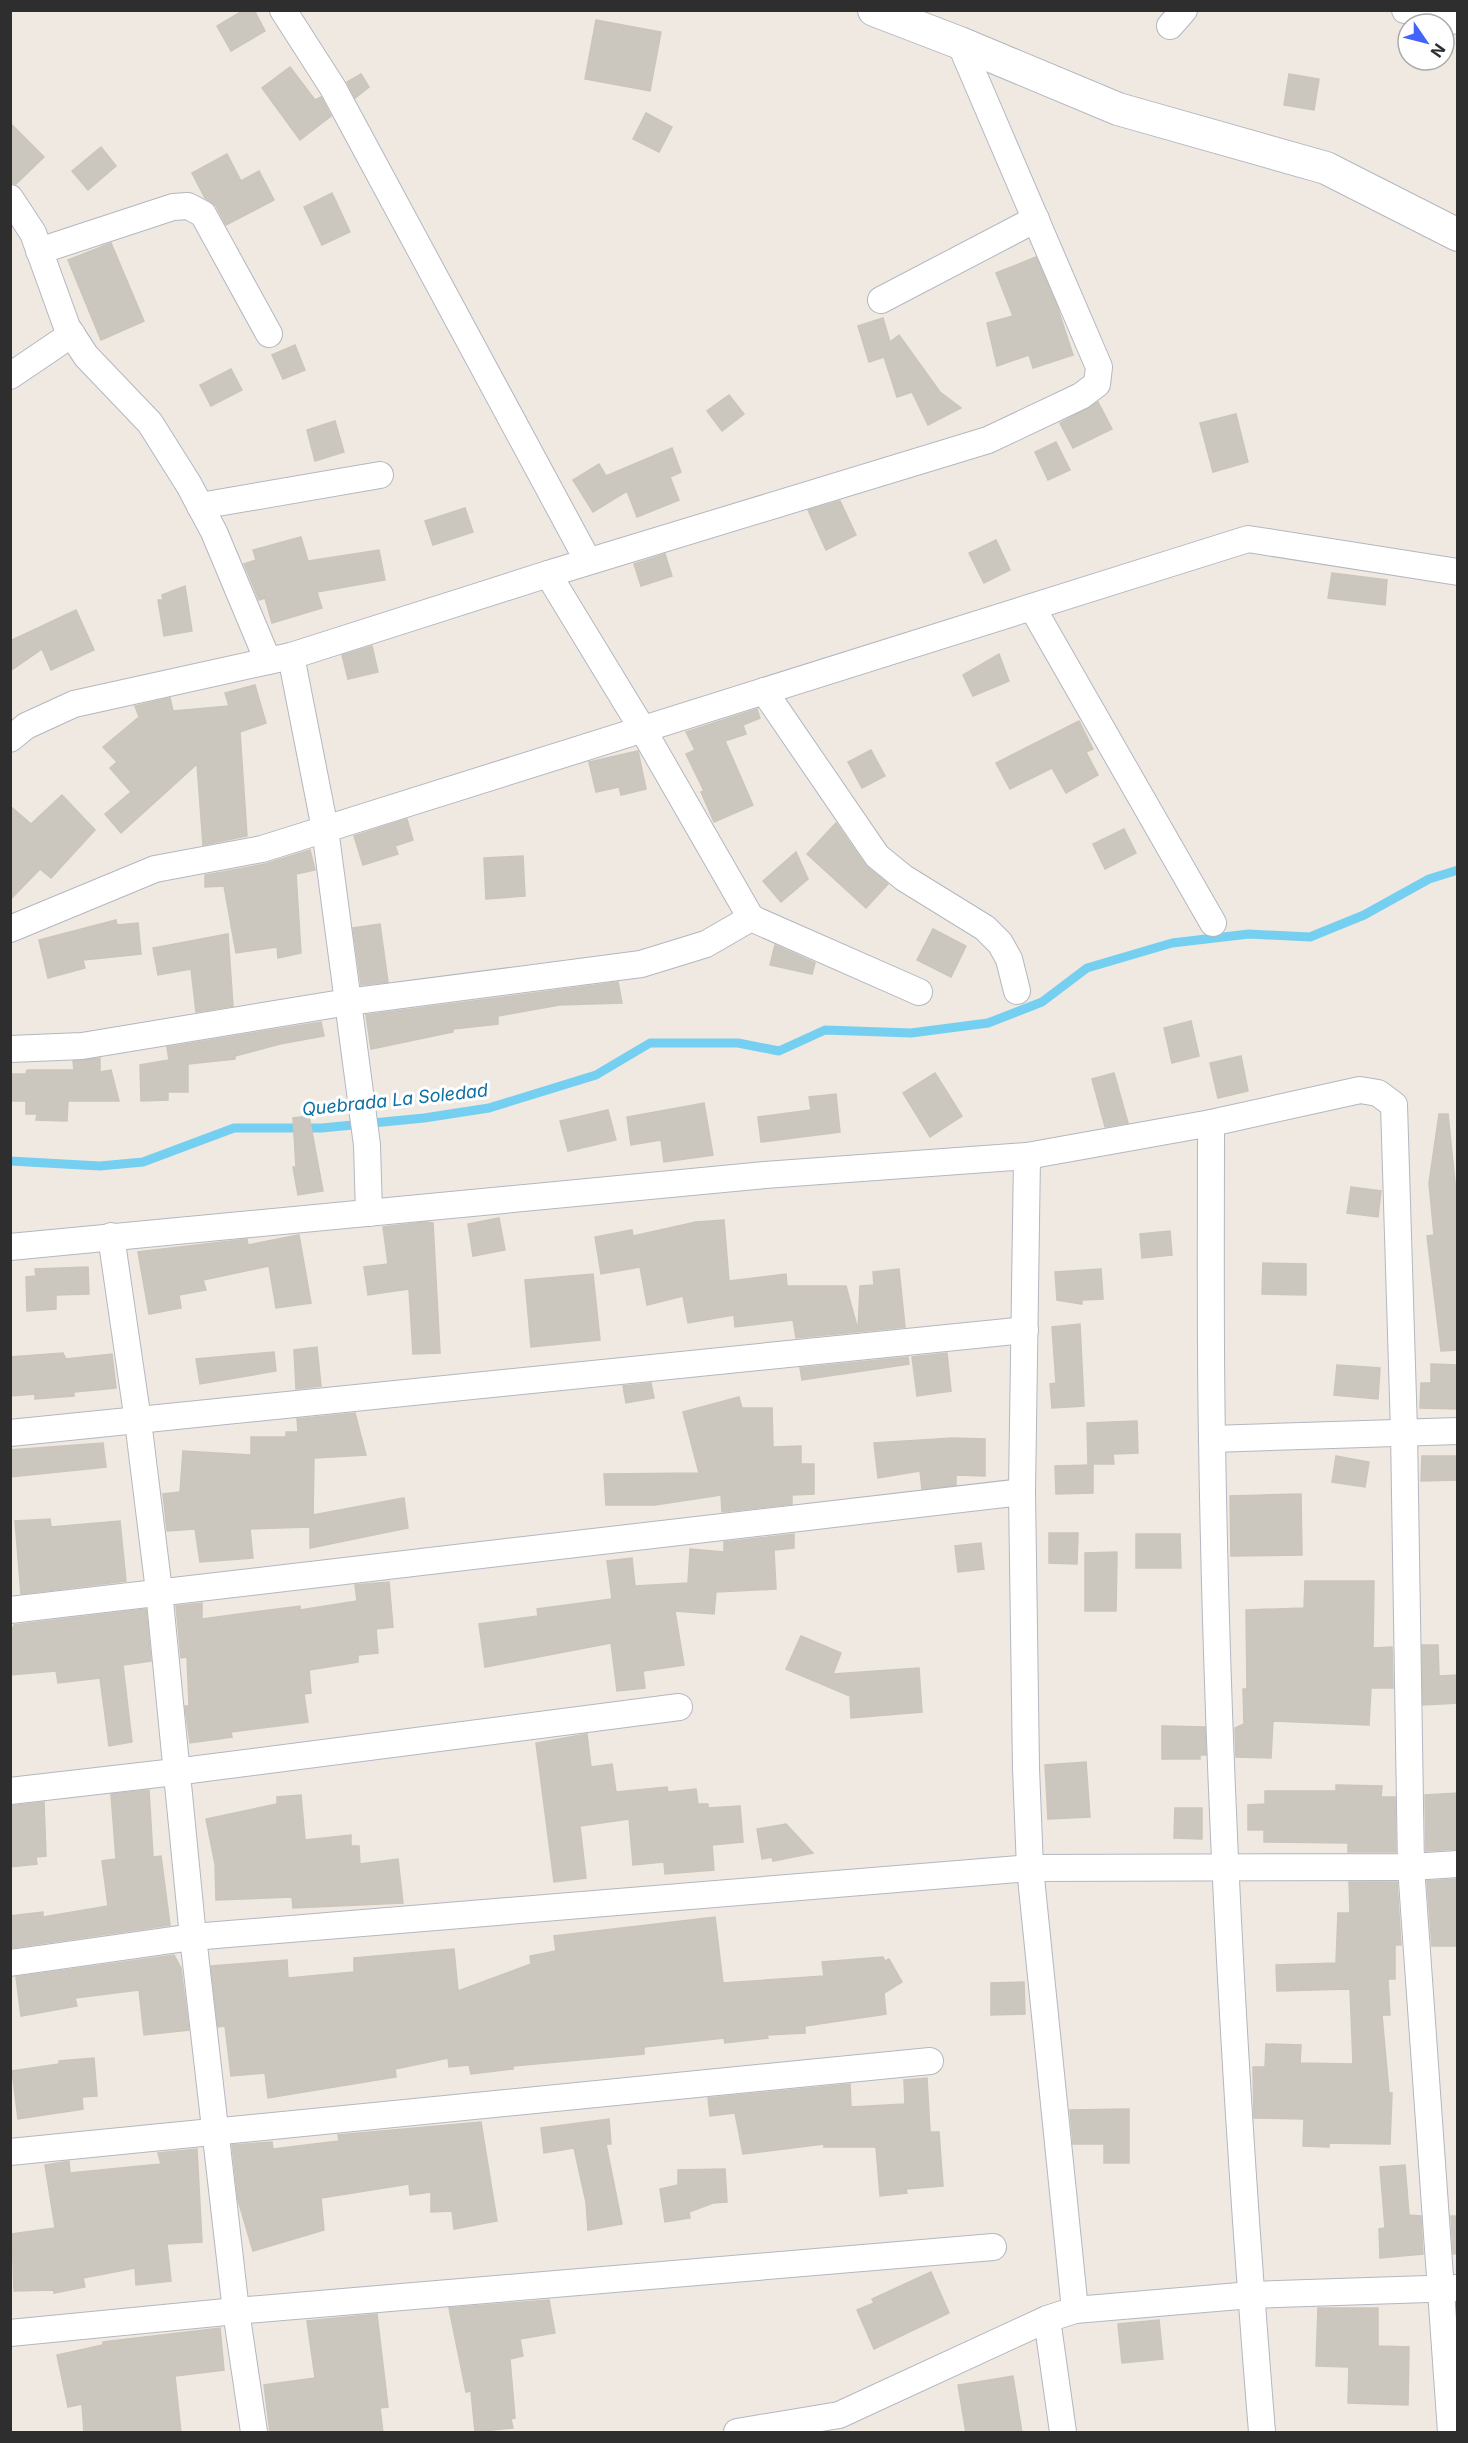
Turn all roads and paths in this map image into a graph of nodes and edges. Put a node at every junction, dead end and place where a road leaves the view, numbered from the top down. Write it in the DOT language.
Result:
graph roads {
  1 [pos="283,10"];
  2 [pos="874,10"];
  3 [pos="1405,10"];
  4 [pos="1458,21"];
  5 [pos="960,43"];
  6 [pos="10,198"];
  7 [pos="1036,219"];
  8 [pos="1458,235"];
  9 [pos="39,252"];
  10 [pos="881,300"];
  11 [pos="72,334"];
  12 [pos="268,334"];
  13 [pos="10,376"];
  14 [pos="380,475"];
  15 [pos="200,506"];
  16 [pos="588,561"];
  17 [pos="1458,572"];
  18 [pos="548,574"];
  19 [pos="1032,607"];
  20 [pos="279,659"];
  21 [pos="764,692"];
  22 [pos="643,730"];
  23 [pos="10,740"];
  24 [pos="325,830"];
  25 [pos="751,918"];
  26 [pos="1213,923"];
  27 [pos="10,929"];
  28 [pos="1017,991"];
  29 [pos="919,992"];
  30 [pos="348,1002"];
  31 [pos="10,1049"];
  32 [pos="1211,1123"];
  33 [pos="1028,1156"];
  34 [pos="369,1213"];
  35 [pos="111,1236"];
  36 [pos="10,1247"];
  37 [pos="1025,1330"];
  38 [pos="138,1421"];
  39 [pos="1404,1431"];
  40 [pos="1458,1431"];
  41 [pos="10,1433"];
  42 [pos="1212,1439"];
  43 [pos="1022,1492"];
  44 [pos="159,1591"];
  45 [pos="10,1610"];
  46 [pos="679,1707"];
  47 [pos="175,1772"];
  48 [pos="10,1791"];
  49 [pos="1458,1864"];
  50 [pos="1411,1867"];
  51 [pos="1030,1868"];
  52 [pos="1225,1868"];
  53 [pos="193,1937"];
  54 [pos="10,1963"];
  55 [pos="930,2061"];
  56 [pos="216,2134"];
  57 [pos="10,2152"];
  58 [pos="993,2247"];
  59 [pos="1448,2288"];
  60 [pos="1251,2295"];
  61 [pos="1075,2310"];
  62 [pos="236,2311"];
  63 [pos="1047,2319"];
  64 [pos="10,2333"];
  65 [pos="254,2433"];
  66 [pos="737,2433"];
  67 [pos="1063,2433"];
  68 [pos="1262,2433"];
  69 [pos="1451,2433"];
  1 -- 16 [label="street"];
  2 -- 5 [label="street"];
  3 -- 4 [label="street"];
  5 -- 7 [label="street"];
  5 -- 8 [label="street"];
  6 -- 9 [label="street"];
  7 -- 10 [label="street"];
  7 -- 16 [label="street"];
  9 -- 11 [label="street"];
  9 -- 12 [label="street"];
  11 -- 13 [label="street"];
  11 -- 15 [label="street"];
  14 -- 15 [label="street"];
  15 -- 20 [label="street"];
  16 -- 18 [label="street"];
  17 -- 19 [label="street"];
  18 -- 20 [label="street"];
  18 -- 22 [label="street"];
  19 -- 21 [label="street"];
  19 -- 26 [label="street"];
  20 -- 23 [label="street"];
  20 -- 24 [label="street"];
  21 -- 22 [label="street"];
  21 -- 28 [label="street"];
  22 -- 24 [label="street"];
  22 -- 25 [label="street"];
  24 -- 27 [label="street"];
  24 -- 30 [label="street"];
  25 -- 29 [label="street"];
  25 -- 30 [label="street"];
  30 -- 31 [label="street"];
  30 -- 34 [label="street"];
  32 -- 33 [label="street"];
  32 -- 39 [label="street"];
  32 -- 42 [label="street"];
  33 -- 34 [label="street"];
  33 -- 37 [label="street"];
  34 -- 35 [label="street"];
  35 -- 36 [label="street"];
  35 -- 38 [label="street"];
  37 -- 38 [label="street"];
  37 -- 43 [label="street"];
  38 -- 41 [label="street"];
  38 -- 44 [label="street"];
  39 -- 40 [label="street"];
  39 -- 42 [label="street"];
  39 -- 50 [label="street"];
  42 -- 52 [label="street"];
  43 -- 44 [label="street"];
  43 -- 51 [label="street"];
  44 -- 45 [label="street"];
  44 -- 47 [label="street"];
  46 -- 47 [label="street"];
  47 -- 48 [label="street"];
  47 -- 53 [label="street"];
  49 -- 50 [label="street"];
  50 -- 52 [label="street"];
  50 -- 59 [label="street"];
  51 -- 52 [label="street"];
  51 -- 53 [label="street"];
  51 -- 61 [label="street"];
  52 -- 60 [label="street"];
  53 -- 54 [label="street"];
  53 -- 56 [label="street"];
  55 -- 56 [label="street"];
  56 -- 57 [label="street"];
  56 -- 62 [label="street"];
  58 -- 62 [label="street"];
  59 -- 60 [label="street"];
  59 -- 69 [label="street"];
  60 -- 61 [label="street"];
  60 -- 68 [label="street"];
  61 -- 63 [label="street"];
  62 -- 64 [label="street"];
  62 -- 65 [label="street"];
  63 -- 66 [label="street"];
  63 -- 67 [label="street"];
}
